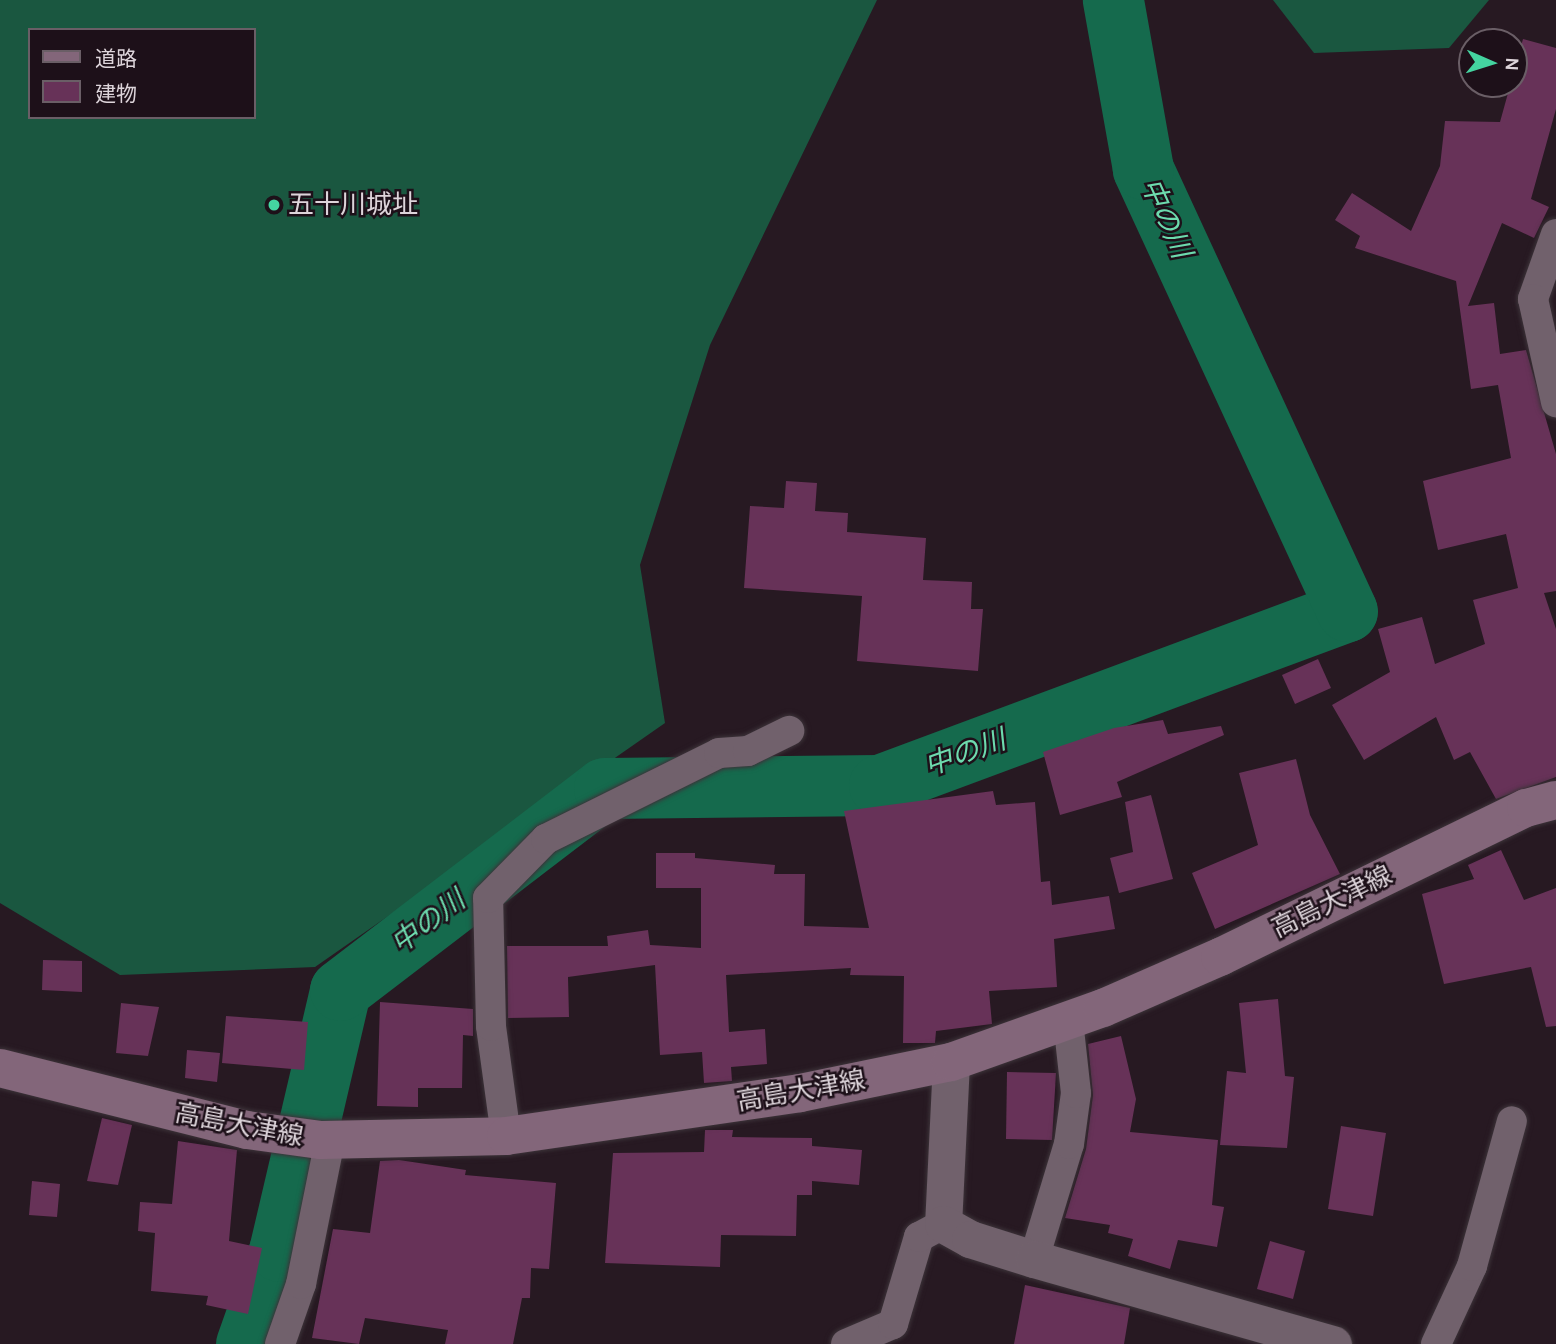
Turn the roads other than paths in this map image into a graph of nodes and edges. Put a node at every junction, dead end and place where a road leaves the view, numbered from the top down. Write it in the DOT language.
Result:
graph roads {
  1 [pos="1556,234"];
  2 [pos="1556,402"];
  3 [pos="789,731"];
  4 [pos="1556,800"];
  5 [pos="1068,1020"];
  6 [pos="951,1062"];
  7 [pos="0,1068"];
  8 [pos="1512,1121"];
  9 [pos="506,1136"];
  10 [pos="316,1139"];
  11 [pos="943,1224"];
  12 [pos="1034,1259"];
  13 [pos="280,1344"];
  14 [pos="846,1344"];
  15 [pos="1332,1344"];
  16 [pos="1436,1344"];
  1 -- 2 [label="street"];
  3 -- 9 [label="street"];
  4 -- 5 [label="main road, 高島大津線"];
  5 -- 6 [label="main road, 高島大津線"];
  5 -- 12 [label="street"];
  6 -- 9 [label="main road, 高島大津線"];
  6 -- 11 [label="street"];
  7 -- 10 [label="main road, 高島大津線"];
  8 -- 16 [label="street"];
  9 -- 10 [label="main road, 高島大津線"];
  10 -- 13 [label="street"];
  11 -- 12 [label="street"];
  11 -- 14 [label="street"];
  12 -- 15 [label="street"];
}
